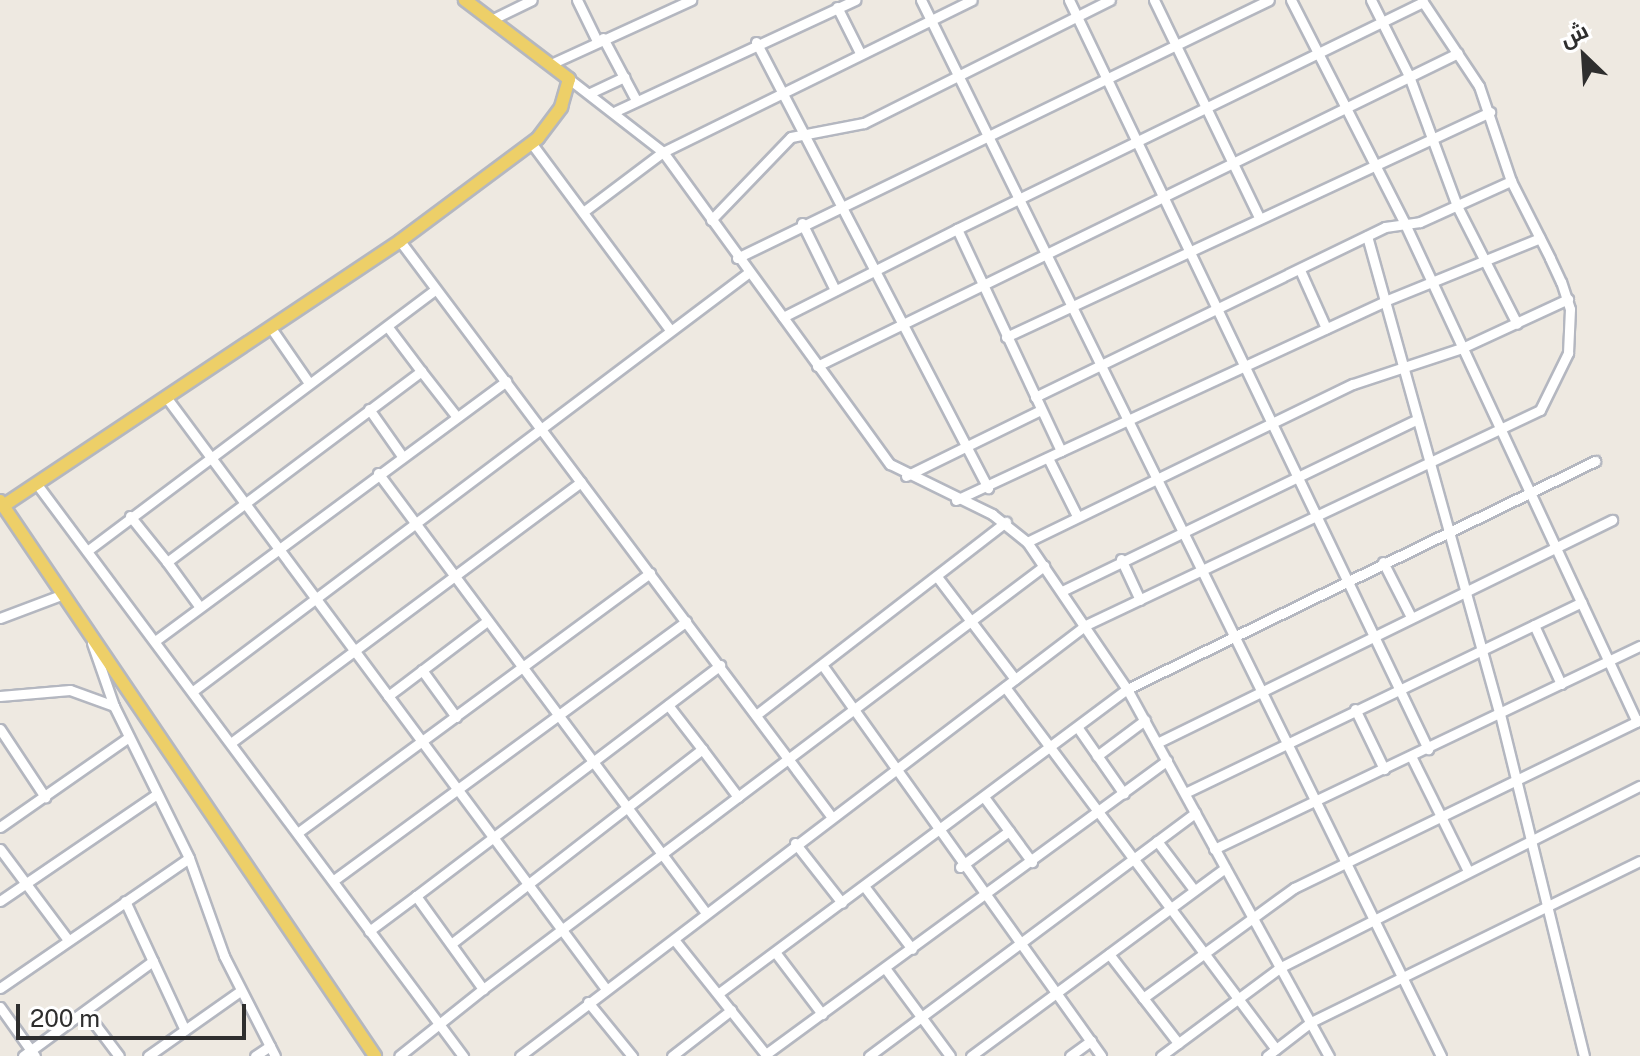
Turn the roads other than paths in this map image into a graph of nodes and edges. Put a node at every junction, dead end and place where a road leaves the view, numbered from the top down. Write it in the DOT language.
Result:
graph roads {
  1 [pos="465,0"];
  2 [pos="532,0"];
  3 [pos="577,0"];
  4 [pos="691,0"];
  5 [pos="855,0"];
  6 [pos="921,0"];
  7 [pos="972,0"];
  8 [pos="1069,0"];
  9 [pos="1110,0"];
  10 [pos="1154,0"];
  11 [pos="1269,0"];
  12 [pos="1291,0"];
  13 [pos="1375,3"];
  14 [pos="837,7"];
  15 [pos="1077,16"];
  16 [pos="493,19"];
  17 [pos="931,20"];
  18 [pos="1383,20"];
  19 [pos="600,40"];
  20 [pos="756,42"];
  21 [pos="1175,45"];
  22 [pos="860,53"];
  23 [pos="1458,53"];
  24 [pos="1317,54"];
  25 [pos="553,63"];
  26 [pos="957,73"];
  27 [pos="1409,76"];
  28 [pos="624,77"];
  29 [pos="1107,77"];
  30 [pos="569,79"];
  31 [pos="590,93"];
  32 [pos="782,93"];
  33 [pos="636,100"];
  34 [pos="1206,108"];
  35 [pos="1346,108"];
  36 [pos="616,111"];
  37 [pos="1490,112"];
  38 [pos="802,131"];
  39 [pos="987,136"];
  40 [pos="1432,138"];
  41 [pos="1137,139"];
  42 [pos="532,144"];
  43 [pos="663,152"];
  44 [pos="1375,163"];
  45 [pos="1233,165"];
  46 [pos="1511,181"];
  47 [pos="1020,198"];
  48 [pos="1165,199"];
  49 [pos="840,205"];
  50 [pos="1457,206"];
  51 [pos="583,212"];
  52 [pos="1259,217"];
  53 [pos="711,220"];
  54 [pos="802,223"];
  55 [pos="1405,224"];
  56 [pos="957,229"];
  57 [pos="1367,236"];
  58 [pos="1540,238"];
  59 [pos="400,241"];
  60 [pos="1190,249"];
  61 [pos="1049,256"];
  62 [pos="737,258"];
  63 [pos="1486,261"];
  64 [pos="875,270"];
  65 [pos="1300,270"];
  66 [pos="748,273"];
  67 [pos="1432,281"];
  68 [pos="984,286"];
  69 [pos="435,290"];
  70 [pos="835,290"];
  71 [pos="1568,299"];
  72 [pos="1385,301"];
  73 [pos="1072,305"];
  74 [pos="1219,310"];
  75 [pos="783,317"];
  76 [pos="903,324"];
  77 [pos="1517,324"];
  78 [pos="387,326"];
  79 [pos="271,328"];
  80 [pos="1326,328"];
  81 [pos="670,330"];
  82 [pos="1006,337"];
  83 [pos="1462,348"];
  84 [pos="1401,363"];
  85 [pos="1246,365"];
  86 [pos="817,366"];
  87 [pos="1101,367"];
  88 [pos="421,371"];
  89 [pos="506,381"];
  90 [pos="309,383"];
  91 [pos="166,397"];
  92 [pos="1035,397"];
  93 [pos="369,409"];
  94 [pos="1041,410"];
  95 [pos="457,417"];
  96 [pos="1126,420"];
  97 [pos="1416,420"];
  98 [pos="1273,421"];
  99 [pos="539,427"];
  100 [pos="1502,431"];
  101 [pos="967,447"];
  102 [pos="1061,451"];
  103 [pos="402,456"];
  104 [pos="208,457"];
  105 [pos="1048,458"];
  106 [pos="1595,461"];
  107 [pos="1430,465"];
  108 [pos="378,473"];
  109 [pos="1297,474"];
  110 [pos="906,476"];
  111 [pos="1155,478"];
  112 [pos="581,482"];
  113 [pos="36,483"];
  114 [pos="988,488"];
  115 [pos="1531,493"];
  116 [pos="956,500"];
  117 [pos="2,503"];
  118 [pos="243,503"];
  119 [pos="130,516"];
  120 [pos="1077,516"];
  121 [pos="1316,517"];
  122 [pos="1612,520"];
  123 [pos="414,522"];
  124 [pos="1006,522"];
  125 [pos="1179,529"];
  126 [pos="1447,532"];
  127 [pos="1027,542"];
  128 [pos="276,548"];
  129 [pos="1556,548"];
  130 [pos="87,551"];
  131 [pos="1121,559"];
  132 [pos="167,562"];
  133 [pos="1383,562"];
  134 [pos="1044,566"];
  135 [pos="1202,570"];
  136 [pos="650,573"];
  137 [pos="454,574"];
  138 [pos="938,578"];
  139 [pos="1347,580"];
  140 [pos="1062,591"];
  141 [pos="1465,592"];
  142 [pos="64,594"];
  143 [pos="314,598"];
  144 [pos="1140,600"];
  145 [pos="1581,602"];
  146 [pos="199,606"];
  147 [pos="1411,617"];
  148 [pos="0,618"];
  149 [pos="487,621"];
  150 [pos="686,621"];
  151 [pos="974,623"];
  152 [pos="1086,625"];
  153 [pos="1534,625"];
  154 [pos="88,630"];
  155 [pos="1374,635"];
  156 [pos="1237,637"];
  157 [pos="155,641"];
  158 [pos="1640,646"];
  159 [pos="352,649"];
  160 [pos="1481,651"];
  161 [pos="1608,662"];
  162 [pos="720,665"];
  163 [pos="823,666"];
  164 [pos="520,669"];
  165 [pos="422,670"];
  166 [pos="1015,679"];
  167 [pos="1561,684"];
  168 [pos="1005,687"];
  169 [pos="1400,688"];
  170 [pos="1127,689"];
  171 [pos="1263,689"];
  172 [pos="193,691"];
  173 [pos="0,696"];
  174 [pos="388,696"];
  175 [pos="668,705"];
  176 [pos="114,706"];
  177 [pos="1355,709"];
  178 [pos="856,713"];
  179 [pos="1500,714"];
  180 [pos="756,715"];
  181 [pos="555,716"];
  182 [pos="456,717"];
  183 [pos="1145,720"];
  184 [pos="1638,721"];
  185 [pos="1078,728"];
  186 [pos="0,729"];
  187 [pos="129,737"];
  188 [pos="421,741"];
  189 [pos="1289,741"];
  190 [pos="232,742"];
  191 [pos="1157,743"];
  192 [pos="1049,748"];
  193 [pos="702,749"];
  194 [pos="1428,749"];
  195 [pos="1097,756"];
  196 [pos="1411,756"];
  197 [pos="789,761"];
  198 [pos="1167,761"];
  199 [pos="592,762"];
  200 [pos="895,768"];
  201 [pos="1384,769"];
  202 [pos="1515,779"];
  203 [pos="1640,786"];
  204 [pos="457,791"];
  205 [pos="1185,793"];
  206 [pos="157,794"];
  207 [pos="1124,794"];
  208 [pos="45,797"];
  209 [pos="738,797"];
  210 [pos="984,797"];
  211 [pos="1317,800"];
  212 [pos="626,806"];
  213 [pos="1097,813"];
  214 [pos="1195,813"];
  215 [pos="1439,815"];
  216 [pos="831,816"];
  217 [pos="0,827"];
  218 [pos="300,831"];
  219 [pos="1009,831"];
  220 [pos="936,832"];
  221 [pos="491,838"];
  222 [pos="1157,841"];
  223 [pos="1530,841"];
  224 [pos="795,843"];
  225 [pos="0,849"];
  226 [pos="1214,849"];
  227 [pos="660,853"];
  228 [pos="189,858"];
  229 [pos="1132,859"];
  230 [pos="1348,859"];
  231 [pos="1640,861"];
  232 [pos="1032,862"];
  233 [pos="960,867"];
  234 [pos="1225,868"];
  235 [pos="1468,871"];
  236 [pos="334,880"];
  237 [pos="23,884"];
  238 [pos="527,886"];
  239 [pos="864,886"];
  240 [pos="1194,890"];
  241 [pos="416,896"];
  242 [pos="984,898"];
  243 [pos="0,901"];
  244 [pos="125,901"];
  245 [pos="842,903"];
  246 [pos="1171,908"];
  247 [pos="1544,908"];
  248 [pos="706,913"];
  249 [pos="1251,914"];
  250 [pos="1377,917"];
  251 [pos="560,929"];
  252 [pos="369,931"];
  253 [pos="68,940"];
  254 [pos="676,942"];
  255 [pos="451,944"];
  256 [pos="1019,945"];
  257 [pos="912,949"];
  258 [pos="775,952"];
  259 [pos="1203,953"];
  260 [pos="1109,954"];
  261 [pos="153,961"];
  262 [pos="1281,967"];
  263 [pos="885,968"];
  264 [pos="1405,976"];
  265 [pos="0,988"];
  266 [pos="483,989"];
  267 [pos="606,989"];
  268 [pos="240,991"];
  269 [pos="1055,992"];
  270 [pos="719,993"];
  271 [pos="1143,998"];
  272 [pos="1239,1000"];
  273 [pos="588,1002"];
  274 [pos="0,1007"];
  275 [pos="731,1010"];
  276 [pos="85,1011"];
  277 [pos="822,1014"];
  278 [pos="921,1017"];
  279 [pos="1311,1022"];
  280 [pos="439,1024"];
  281 [pos="185,1030"];
  282 [pos="1091,1041"];
  283 [pos="1178,1043"];
  284 [pos="270,1046"];
  285 [pos="1271,1053"];
  286 [pos="30,1054"];
  287 [pos="767,1055"];
  288 [pos="119,1056"];
  289 [pos="148,1056"];
  290 [pos="255,1056"];
  291 [pos="275,1056"];
  292 [pos="375,1056"];
  293 [pos="399,1056"];
  294 [pos="463,1056"];
  295 [pos="520,1056"];
  296 [pos="632,1056"];
  297 [pos="672,1056"];
  298 [pos="869,1056"];
  299 [pos="950,1056"];
  300 [pos="971,1056"];
  301 [pos="1070,1056"];
  302 [pos="1101,1056"];
  303 [pos="1161,1056"];
  304 [pos="1329,1056"];
  305 [pos="1441,1056"];
  306 [pos="1584,1056"];
  1 -- 16 [label="main road"];
  2 -- 16 [label="street"];
  3 -- 19 [label="street"];
  4 -- 19 [label="street"];
  5 -- 14 [label="street"];
  6 -- 17 [label="street"];
  7 -- 17 [label="street"];
  8 -- 15 [label="street"];
  9 -- 15 [label="street"];
  10 -- 21 [label="street"];
  11 -- 21 [label="street"];
  12 -- 24 [label="street"];
  13 -- 18 [label="street"];
  14 -- 20 [label="street"];
  14 -- 22 [label="street"];
  15 -- 26 [label="street"];
  15 -- 29 [label="street"];
  16 -- 25 [label="main road"];
  17 -- 22 [label="street"];
  17 -- 26 [label="street"];
  18 -- 23 [label="street"];
  18 -- 24 [label="street"];
  18 -- 27 [label="street"];
  19 -- 25 [label="street"];
  19 -- 28 [label="street"];
  20 -- 32 [label="street"];
  20 -- 33 [label="street"];
  21 -- 29 [label="street"];
  21 -- 34 [label="street"];
  22 -- 32 [label="street"];
  23 -- 27 [label="street"];
  23 -- 37 [label="street"];
  24 -- 34 [label="street"];
  24 -- 35 [label="street"];
  25 -- 30 [label="main road"];
  26 -- 38 [label="street"];
  26 -- 39 [label="street"];
  27 -- 35 [label="street"];
  27 -- 40 [label="street"];
  28 -- 31 [label="street"];
  28 -- 33 [label="street"];
  29 -- 39 [label="street"];
  29 -- 41 [label="street"];
  30 -- 31 [label="street"];
  30 -- 42 [label="main road"];
  31 -- 36 [label="street"];
  32 -- 38 [label="street"];
  32 -- 43 [label="street"];
  33 -- 36 [label="street"];
  34 -- 41 [label="street"];
  34 -- 45 [label="street"];
  35 -- 44 [label="street"];
  35 -- 45 [label="street"];
  36 -- 43 [label="street"];
  37 -- 40 [label="street"];
  37 -- 46 [label="street"];
  38 -- 49 [label="street"];
  38 -- 53 [label="street"];
  39 -- 47 [label="street"];
  39 -- 49 [label="street"];
  40 -- 44 [label="street"];
  40 -- 50 [label="street"];
  41 -- 47 [label="street"];
  41 -- 48 [label="street"];
  42 -- 51 [label="street"];
  42 -- 59 [label="main road"];
  43 -- 51 [label="street"];
  43 -- 53 [label="street"];
  44 -- 52 [label="street"];
  44 -- 55 [label="street"];
  45 -- 48 [label="street"];
  45 -- 52 [label="street"];
  46 -- 50 [label="street"];
  46 -- 58 [label="street"];
  47 -- 56 [label="street"];
  47 -- 61 [label="street"];
  48 -- 60 [label="street"];
  48 -- 61 [label="street"];
  49 -- 54 [label="street"];
  49 -- 64 [label="street"];
  50 -- 55 [label="street"];
  50 -- 63 [label="street"];
  51 -- 81 [label="street"];
  52 -- 60 [label="street"];
  53 -- 62 [label="street"];
  54 -- 62 [label="street"];
  54 -- 70 [label="street"];
  55 -- 57 [label="street"];
  55 -- 67 [label="street"];
  56 -- 64 [label="street"];
  56 -- 68 [label="street"];
  57 -- 65 [label="street"];
  57 -- 72 [label="street"];
  58 -- 63 [label="street"];
  58 -- 71 [label="street"];
  59 -- 69 [label="street"];
  59 -- 79 [label="main road"];
  60 -- 73 [label="street"];
  60 -- 74 [label="street"];
  61 -- 68 [label="street"];
  61 -- 73 [label="street"];
  62 -- 66 [label="street"];
  63 -- 67 [label="street"];
  63 -- 77 [label="street"];
  64 -- 70 [label="street"];
  64 -- 76 [label="street"];
  65 -- 74 [label="street"];
  65 -- 80 [label="street"];
  66 -- 75 [label="street"];
  66 -- 81 [label="street"];
  67 -- 72 [label="street"];
  67 -- 83 [label="street"];
  68 -- 76 [label="street"];
  68 -- 82 [label="street"];
  69 -- 78 [label="street"];
  69 -- 89 [label="street"];
  70 -- 75 [label="street"];
  71 -- 77 [label="street"];
  71 -- 100 [label="street"];
  72 -- 80 [label="street"];
  72 -- 84 [label="street"];
  73 -- 82 [label="street"];
  73 -- 87 [label="street"];
  74 -- 85 [label="street"];
  74 -- 87 [label="street"];
  75 -- 86 [label="street"];
  76 -- 86 [label="street"];
  76 -- 101 [label="street"];
  77 -- 83 [label="street"];
  78 -- 88 [label="street"];
  78 -- 90 [label="street"];
  79 -- 90 [label="street"];
  79 -- 91 [label="main road"];
  80 -- 85 [label="street"];
  81 -- 99 [label="street"];
  82 -- 92 [label="street"];
  83 -- 84 [label="street"];
  83 -- 100 [label="street"];
  84 -- 97 [label="street"];
  84 -- 98 [label="street"];
  85 -- 96 [label="street"];
  85 -- 98 [label="street"];
  86 -- 110 [label="street"];
  87 -- 92 [label="street"];
  87 -- 96 [label="street"];
  88 -- 93 [label="street"];
  88 -- 95 [label="street"];
  89 -- 95 [label="street"];
  89 -- 99 [label="street"];
  90 -- 104 [label="street"];
  91 -- 104 [label="street"];
  91 -- 113 [label="main road"];
  92 -- 94 [label="street"];
  93 -- 103 [label="street"];
  93 -- 118 [label="street"];
  94 -- 101 [label="street"];
  94 -- 102 [label="street"];
  95 -- 103 [label="street"];
  96 -- 102 [label="street"];
  96 -- 111 [label="street"];
  97 -- 107 [label="street"];
  97 -- 109 [label="street"];
  98 -- 109 [label="street"];
  98 -- 111 [label="street"];
  99 -- 112 [label="street"];
  99 -- 123 [label="street"];
  100 -- 107 [label="street"];
  100 -- 115 [label="street"];
  101 -- 110 [label="street"];
  101 -- 114 [label="street"];
  102 -- 105 [label="street"];
  103 -- 108 [label="street"];
  104 -- 118 [label="street"];
  104 -- 119 [label="street"];
  105 -- 114 [label="street"];
  105 -- 120 [label="street"];
  106 -- 115 [label="street"];
  107 -- 121 [label="street"];
  107 -- 126 [label="street"];
  108 -- 123 [label="street"];
  108 -- 128 [label="street"];
  109 -- 121 [label="street"];
  109 -- 125 [label="street"];
  110 -- 116 [label="street"];
  111 -- 120 [label="street"];
  111 -- 125 [label="street"];
  112 -- 136 [label="street"];
  112 -- 137 [label="street"];
  113 -- 117 [label="main road"];
  113 -- 130 [label="street"];
  114 -- 116 [label="street"];
  115 -- 126 [label="street"];
  115 -- 129 [label="street"];
  116 -- 124 [label="street"];
  117 -- 142 [label="main road"];
  118 -- 128 [label="street"];
  118 -- 132 [label="street"];
  119 -- 130 [label="street"];
  119 -- 132 [label="street"];
  120 -- 127 [label="street"];
  121 -- 135 [label="street"];
  121 -- 139 [label="street"];
  122 -- 129 [label="street"];
  123 -- 137 [label="street"];
  123 -- 143 [label="street"];
  124 -- 127 [label="street"];
  124 -- 138 [label="street"];
  125 -- 131 [label="street"];
  125 -- 135 [label="street"];
  126 -- 133 [label="street"];
  126 -- 141 [label="street"];
  127 -- 134 [label="street"];
  128 -- 143 [label="street"];
  128 -- 146 [label="street"];
  129 -- 141 [label="street"];
  129 -- 145 [label="street"];
  130 -- 157 [label="street"];
  131 -- 140 [label="street"];
  131 -- 144 [label="street"];
  132 -- 146 [label="street"];
  133 -- 139 [label="street"];
  133 -- 147 [label="street"];
  134 -- 140 [label="street"];
  134 -- 151 [label="street"];
  135 -- 144 [label="street"];
  135 -- 156 [label="street"];
  136 -- 150 [label="street"];
  136 -- 164 [label="street"];
  137 -- 149 [label="street"];
  137 -- 159 [label="street"];
  138 -- 151 [label="street"];
  138 -- 163 [label="street"];
  139 -- 155 [label="street"];
  139 -- 156 [label="street"];
  140 -- 152 [label="street"];
  141 -- 147 [label="street"];
  141 -- 160 [label="street"];
  142 -- 148 [label="street"];
  142 -- 154 [label="main road"];
  143 -- 159 [label="street"];
  143 -- 172 [label="street"];
  144 -- 152 [label="street"];
  145 -- 153 [label="street"];
  145 -- 161 [label="street"];
  146 -- 157 [label="street"];
  147 -- 155 [label="street"];
  149 -- 164 [label="street"];
  149 -- 165 [label="street"];
  150 -- 162 [label="street"];
  150 -- 181 [label="street"];
  151 -- 166 [label="street"];
  151 -- 178 [label="street"];
  152 -- 166 [label="street"];
  152 -- 170 [label="street"];
  153 -- 160 [label="street"];
  153 -- 167 [label="street"];
  154 -- 176 [label="street"];
  154 -- 292 [label="main road"];
  155 -- 169 [label="street"];
  155 -- 171 [label="street"];
  156 -- 170 [label="street"];
  156 -- 171 [label="street"];
  157 -- 172 [label="street"];
  158 -- 161 [label="street"];
  159 -- 174 [label="street"];
  159 -- 190 [label="street"];
  160 -- 169 [label="street"];
  160 -- 179 [label="street"];
  161 -- 167 [label="street"];
  161 -- 184 [label="street"];
  162 -- 175 [label="street"];
  162 -- 180 [label="street"];
  163 -- 178 [label="street"];
  163 -- 180 [label="street"];
  164 -- 181 [label="street"];
  164 -- 182 [label="street"];
  165 -- 174 [label="street"];
  165 -- 182 [label="street"];
  166 -- 168 [label="street"];
  167 -- 179 [label="street"];
  168 -- 192 [label="street"];
  168 -- 200 [label="street"];
  169 -- 177 [label="street"];
  169 -- 194 [label="street"];
  170 -- 183 [label="street"];
  170 -- 185 [label="street"];
  171 -- 189 [label="street"];
  171 -- 191 [label="street"];
  172 -- 190 [label="street"];
  173 -- 176 [label="street"];
  174 -- 188 [label="street"];
  175 -- 193 [label="street"];
  175 -- 199 [label="street"];
  176 -- 187 [label="street"];
  177 -- 189 [label="street"];
  177 -- 201 [label="street"];
  178 -- 197 [label="street"];
  178 -- 200 [label="street"];
  179 -- 194 [label="street"];
  179 -- 202 [label="street"];
  180 -- 197 [label="street"];
  181 -- 199 [label="street"];
  181 -- 204 [label="street"];
  182 -- 188 [label="street"];
  183 -- 191 [label="street"];
  183 -- 195 [label="street"];
  184 -- 202 [label="street"];
  185 -- 192 [label="street"];
  185 -- 195 [label="street"];
  186 -- 208 [label="street"];
  187 -- 206 [label="street"];
  187 -- 208 [label="street"];
  188 -- 204 [label="street"];
  188 -- 218 [label="street"];
  189 -- 205 [label="street"];
  189 -- 211 [label="street"];
  190 -- 218 [label="street"];
  191 -- 198 [label="street"];
  192 -- 210 [label="street"];
  192 -- 213 [label="street"];
  193 -- 209 [label="street"];
  193 -- 212 [label="street"];
  194 -- 196 [label="street"];
  195 -- 207 [label="street"];
  196 -- 201 [label="street"];
  196 -- 215 [label="street"];
  197 -- 209 [label="street"];
  197 -- 216 [label="street"];
  198 -- 205 [label="street"];
  198 -- 207 [label="street"];
  199 -- 212 [label="street"];
  199 -- 221 [label="street"];
  200 -- 216 [label="street"];
  200 -- 220 [label="street"];
  201 -- 211 [label="street"];
  202 -- 215 [label="street"];
  202 -- 223 [label="street"];
  203 -- 223 [label="street"];
  204 -- 221 [label="street"];
  204 -- 236 [label="street"];
  205 -- 214 [label="street"];
  206 -- 228 [label="street"];
  206 -- 237 [label="street"];
  207 -- 213 [label="street"];
  208 -- 217 [label="street"];
  209 -- 227 [label="street"];
  210 -- 219 [label="street"];
  210 -- 220 [label="street"];
  211 -- 226 [label="street"];
  211 -- 230 [label="street"];
  212 -- 227 [label="street"];
  212 -- 238 [label="street"];
  213 -- 229 [label="street"];
  213 -- 232 [label="street"];
  214 -- 222 [label="street"];
  214 -- 226 [label="street"];
  215 -- 230 [label="street"];
  215 -- 235 [label="street"];
  216 -- 224 [label="street"];
  218 -- 236 [label="street"];
  219 -- 232 [label="street"];
  219 -- 233 [label="street"];
  220 -- 233 [label="street"];
  220 -- 239 [label="street"];
  221 -- 238 [label="street"];
  221 -- 241 [label="street"];
  222 -- 229 [label="street"];
  222 -- 240 [label="street"];
  223 -- 235 [label="street"];
  223 -- 247 [label="street"];
  224 -- 245 [label="street"];
  224 -- 248 [label="street"];
  225 -- 237 [label="street"];
  226 -- 234 [label="street"];
  227 -- 248 [label="street"];
  227 -- 251 [label="street"];
  228 -- 244 [label="street"];
  228 -- 268 [label="street"];
  229 -- 246 [label="street"];
  229 -- 256 [label="street"];
  230 -- 249 [label="street"];
  230 -- 250 [label="street"];
  231 -- 247 [label="street"];
  232 -- 242 [label="street"];
  233 -- 242 [label="street"];
  234 -- 240 [label="street"];
  234 -- 249 [label="street"];
  235 -- 250 [label="street"];
  236 -- 252 [label="street"];
  237 -- 243 [label="street"];
  237 -- 253 [label="street"];
  238 -- 251 [label="street"];
  238 -- 255 [label="street"];
  239 -- 245 [label="street"];
  239 -- 257 [label="street"];
  240 -- 246 [label="street"];
  241 -- 252 [label="street"];
  241 -- 255 [label="street"];
  242 -- 256 [label="street"];
  242 -- 257 [label="street"];
  244 -- 253 [label="street"];
  244 -- 261 [label="street"];
  245 -- 258 [label="street"];
  246 -- 259 [label="street"];
  246 -- 260 [label="street"];
  247 -- 264 [label="street"];
  247 -- 306 [label="street"];
  248 -- 254 [label="street"];
  249 -- 259 [label="street"];
  249 -- 262 [label="street"];
  250 -- 262 [label="street"];
  250 -- 264 [label="street"];
  251 -- 266 [label="street"];
  251 -- 267 [label="street"];
  252 -- 280 [label="street"];
  253 -- 265 [label="street"];
  254 -- 267 [label="street"];
  254 -- 270 [label="street"];
  255 -- 266 [label="street"];
  256 -- 269 [label="street"];
  256 -- 278 [label="street"];
  257 -- 263 [label="street"];
  258 -- 270 [label="street"];
  258 -- 277 [label="street"];
  259 -- 271 [label="street"];
  259 -- 272 [label="street"];
  260 -- 269 [label="street"];
  260 -- 271 [label="street"];
  261 -- 276 [label="street"];
  261 -- 281 [label="street"];
  262 -- 272 [label="street"];
  262 -- 279 [label="street"];
  263 -- 277 [label="street"];
  263 -- 278 [label="street"];
  264 -- 279 [label="street"];
  264 -- 305 [label="street"];
  266 -- 280 [label="street"];
  267 -- 273 [label="street"];
  268 -- 281 [label="street"];
  268 -- 284 [label="street"];
  269 -- 282 [label="street"];
  269 -- 300 [label="street"];
  270 -- 275 [label="street"];
  271 -- 283 [label="street"];
  272 -- 283 [label="street"];
  272 -- 285 [label="street"];
  273 -- 295 [label="street"];
  273 -- 296 [label="street"];
  274 -- 286 [label="street"];
  275 -- 287 [label="street"];
  275 -- 297 [label="street"];
  276 -- 286 [label="street"];
  276 -- 288 [label="street"];
  277 -- 287 [label="street"];
  278 -- 298 [label="street"];
  278 -- 299 [label="street"];
  279 -- 285 [label="street"];
  279 -- 304 [label="street"];
  280 -- 293 [label="street"];
  280 -- 294 [label="street"];
  281 -- 289 [label="street"];
  282 -- 301 [label="street"];
  282 -- 302 [label="street"];
  283 -- 303 [label="street"];
  284 -- 290 [label="street"];
  284 -- 291 [label="street"];
}
